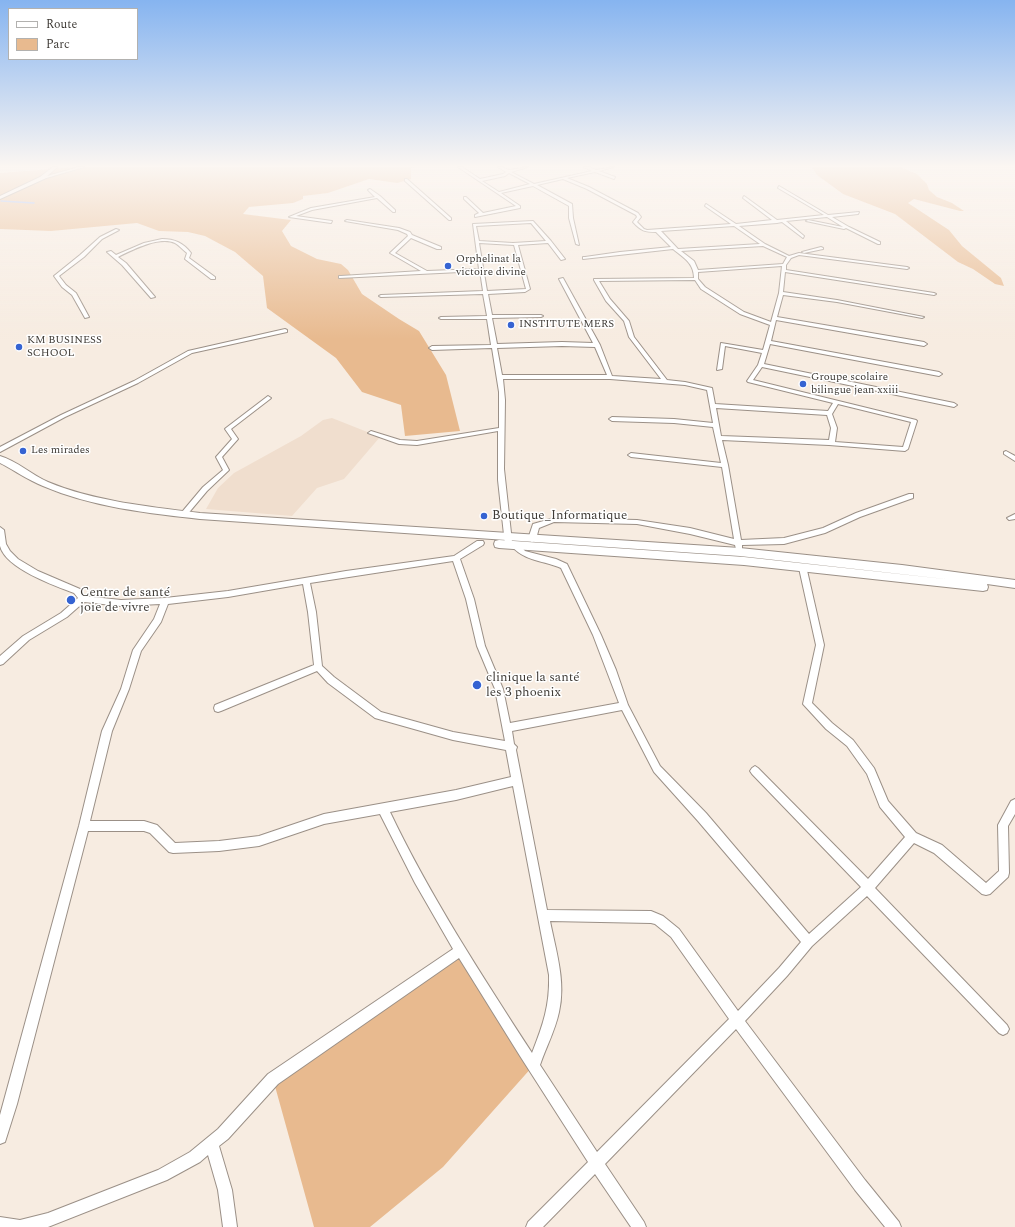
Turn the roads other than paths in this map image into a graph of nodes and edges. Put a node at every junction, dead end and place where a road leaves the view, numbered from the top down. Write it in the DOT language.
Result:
graph roads {
  1 [pos="368,224"];
  2 [pos="488,224"];
  3 [pos="534,224"];
  4 [pos="573,224"];
  5 [pos="637,224"];
  6 [pos="734,224"];
  7 [pos="754,224"];
  8 [pos="787,224"];
  9 [pos="828,224"];
  10 [pos="842,224"];
  11 [pos="474,225"];
  12 [pos="736,226"];
  13 [pos="848,228"];
  14 [pos="117,230"];
  15 [pos="658,232"];
  16 [pos="410,236"];
  17 [pos="803,237"];
  18 [pos="477,242"];
  19 [pos="550,242"];
  20 [pos="879,243"];
  21 [pos="516,244"];
  22 [pos="578,244"];
  23 [pos="764,245"];
  24 [pos="439,248"];
  25 [pos="821,248"];
  26 [pos="676,249"];
  27 [pos="109,252"];
  28 [pos="799,254"];
  29 [pos="115,257"];
  30 [pos="789,257"];
  31 [pos="585,258"];
  32 [pos="562,259"];
  33 [pos="784,265"];
  34 [pos="907,268"];
  35 [pos="482,270"];
  36 [pos="696,271"];
  37 [pos="785,271"];
  38 [pos="426,272"];
  39 [pos="341,277"];
  40 [pos="213,278"];
  41 [pos="561,279"];
  42 [pos="696,279"];
  43 [pos="486,293"];
  44 [pos="781,294"];
  45 [pos="934,294"];
  46 [pos="381,296"];
  47 [pos="153,297"];
  48 [pos="87,316"];
  49 [pos="489,316"];
  50 [pos="541,316"];
  51 [pos="922,317"];
  52 [pos="442,318"];
  53 [pos="774,318"];
  54 [pos="772,324"];
  55 [pos="285,331"];
  56 [pos="768,342"];
  57 [pos="924,344"];
  58 [pos="597,345"];
  59 [pos="494,346"];
  60 [pos="432,348"];
  61 [pos="765,352"];
  62 [pos="761,365"];
  63 [pos="719,369"];
  64 [pos="938,374"];
  65 [pos="500,377"];
  66 [pos="610,377"];
  67 [pos="665,381"];
  68 [pos="268,398"];
  69 [pos="837,402"];
  70 [pos="954,405"];
  71 [pos="713,406"];
  72 [pos="829,413"];
  73 [pos="612,419"];
  74 [pos="716,425"];
  75 [pos="502,429"];
  76 [pos="371,433"];
  77 [pos="718,438"];
  78 [pos="829,443"];
  79 [pos="0,450"];
  80 [pos="1006,453"];
  81 [pos="631,455"];
  82 [pos="0,459"];
  83 [pos="1015,459"];
  84 [pos="725,465"];
  85 [pos="0,468"];
  86 [pos="911,496"];
  87 [pos="184,514"];
  88 [pos="0,532"];
  89 [pos="532,539"];
  90 [pos="480,543"];
  91 [pos="511,543"];
  92 [pos="739,547"];
  93 [pos="456,558"];
  94 [pos="803,568"];
  95 [pos="306,582"];
  96 [pos="1015,584"];
  97 [pos="1015,592"];
  98 [pos="82,599"];
  99 [pos="165,601"];
  100 [pos="0,661"];
  101 [pos="318,666"];
  102 [pos="624,706"];
  103 [pos="218,708"];
  104 [pos="508,728"];
  105 [pos="512,747"];
  106 [pos="755,771"];
  107 [pos="517,780"];
  108 [pos="1015,804"];
  109 [pos="383,808"];
  110 [pos="84,826"];
  111 [pos="912,837"];
  112 [pos="868,888"];
  113 [pos="543,915"];
  114 [pos="808,942"];
  115 [pos="460,950"];
  116 [pos="736,1020"];
  117 [pos="1003,1029"];
  118 [pos="533,1066"];
  119 [pos="0,1137"];
  120 [pos="211,1143"];
  121 [pos="596,1163"];
  122 [pos="0,1224"];
  123 [pos="230,1227"];
  124 [pos="533,1227"];
  125 [pos="639,1227"];
  126 [pos="894,1227"];
  1 -- 16 [label="street"];
  2 -- 11 [label="street"];
  3 -- 19 [label="street"];
  4 -- 22 [label="street"];
  5 -- 15 [label="street"];
  6 -- 12 [label="street"];
  7 -- 12 [label="street"];
  8 -- 17 [label="street"];
  9 -- 13 [label="street"];
  10 -- 13 [label="street"];
  11 -- 18 [label="street"];
  12 -- 15 [label="street"];
  12 -- 23 [label="street"];
  13 -- 20 [label="street"];
  14 -- 48 [label="street"];
  15 -- 26 [label="street"];
  16 -- 24 [label="street"];
  16 -- 38 [label="street"];
  18 -- 21 [label="street"];
  18 -- 35 [label="street"];
  19 -- 21 [label="street"];
  19 -- 32 [label="street"];
  21 -- 43 [label="street"];
  23 -- 26 [label="street"];
  23 -- 30 [label="street"];
  25 -- 28 [label="street"];
  26 -- 31 [label="street"];
  26 -- 36 [label="street"];
  27 -- 29 [label="street"];
  28 -- 30 [label="street"];
  28 -- 34 [label="street"];
  29 -- 40 [label="street"];
  29 -- 47 [label="street"];
  30 -- 33 [label="street"];
  33 -- 36 [label="street"];
  33 -- 37 [label="street"];
  35 -- 38 [label="street"];
  35 -- 43 [label="street"];
  36 -- 42 [label="street"];
  37 -- 44 [label="street"];
  37 -- 45 [label="street"];
  38 -- 39 [label="street"];
  41 -- 58 [label="street"];
  42 -- 54 [label="street"];
  42 -- 67 [label="street"];
  43 -- 46 [label="street"];
  43 -- 49 [label="street"];
  44 -- 51 [label="street"];
  44 -- 53 [label="street"];
  49 -- 50 [label="street"];
  49 -- 52 [label="street"];
  49 -- 59 [label="street"];
  53 -- 54 [label="street"];
  53 -- 57 [label="street"];
  54 -- 56 [label="street"];
  55 -- 79 [label="street"];
  56 -- 61 [label="street"];
  56 -- 64 [label="street"];
  58 -- 59 [label="street"];
  58 -- 66 [label="street"];
  59 -- 60 [label="street"];
  59 -- 65 [label="street"];
  61 -- 62 [label="street"];
  61 -- 63 [label="street"];
  62 -- 69 [label="street"];
  62 -- 70 [label="street"];
  65 -- 66 [label="street"];
  65 -- 75 [label="street"];
  66 -- 67 [label="street"];
  67 -- 71 [label="street"];
  68 -- 87 [label="street"];
  69 -- 72 [label="street"];
  69 -- 78 [label="street"];
  71 -- 72 [label="street"];
  71 -- 74 [label="street"];
  72 -- 78 [label="street"];
  73 -- 74 [label="street"];
  74 -- 77 [label="street"];
  75 -- 76 [label="street"];
  75 -- 91 [label="street"];
  77 -- 78 [label="street"];
  77 -- 84 [label="street"];
  80 -- 83 [label="street"];
  81 -- 84 [label="street"];
  82 -- 87 [label="main road"];
  84 -- 92 [label="street"];
  85 -- 90 [label="main road"];
  86 -- 92 [label="street"];
  87 -- 91 [label="main road"];
  88 -- 98 [label="street"];
  89 -- 91 [label="main road"];
  89 -- 92 [label="main road"];
  89 -- 92 [label="street"];
  90 -- 91 [label="main road"];
  90 -- 93 [label="street"];
  91 -- 94 [label="main road"];
  91 -- 102 [label="street"];
  92 -- 96 [label="main road"];
  93 -- 95 [label="street"];
  93 -- 104 [label="street"];
  94 -- 97 [label="main road"];
  94 -- 111 [label="street"];
  95 -- 99 [label="street"];
  95 -- 101 [label="street"];
  98 -- 99 [label="street"];
  98 -- 100 [label="street"];
  99 -- 110 [label="street"];
  101 -- 103 [label="street"];
  101 -- 105 [label="street"];
  102 -- 104 [label="street"];
  102 -- 114 [label="street"];
  104 -- 105 [label="street"];
  105 -- 107 [label="street"];
  106 -- 112 [label="street"];
  107 -- 109 [label="street"];
  107 -- 113 [label="street"];
  108 -- 111 [label="street"];
  109 -- 110 [label="street"];
  109 -- 115 [label="street"];
  110 -- 119 [label="street"];
  111 -- 112 [label="street"];
  112 -- 114 [label="street"];
  112 -- 117 [label="street"];
  113 -- 116 [label="street"];
  113 -- 118 [label="street"];
  114 -- 116 [label="street"];
  115 -- 118 [label="street"];
  115 -- 120 [label="street"];
  116 -- 121 [label="street"];
  116 -- 126 [label="street"];
  118 -- 121 [label="street"];
  120 -- 122 [label="street"];
  120 -- 123 [label="street"];
  121 -- 124 [label="street"];
  121 -- 125 [label="street"];
}
